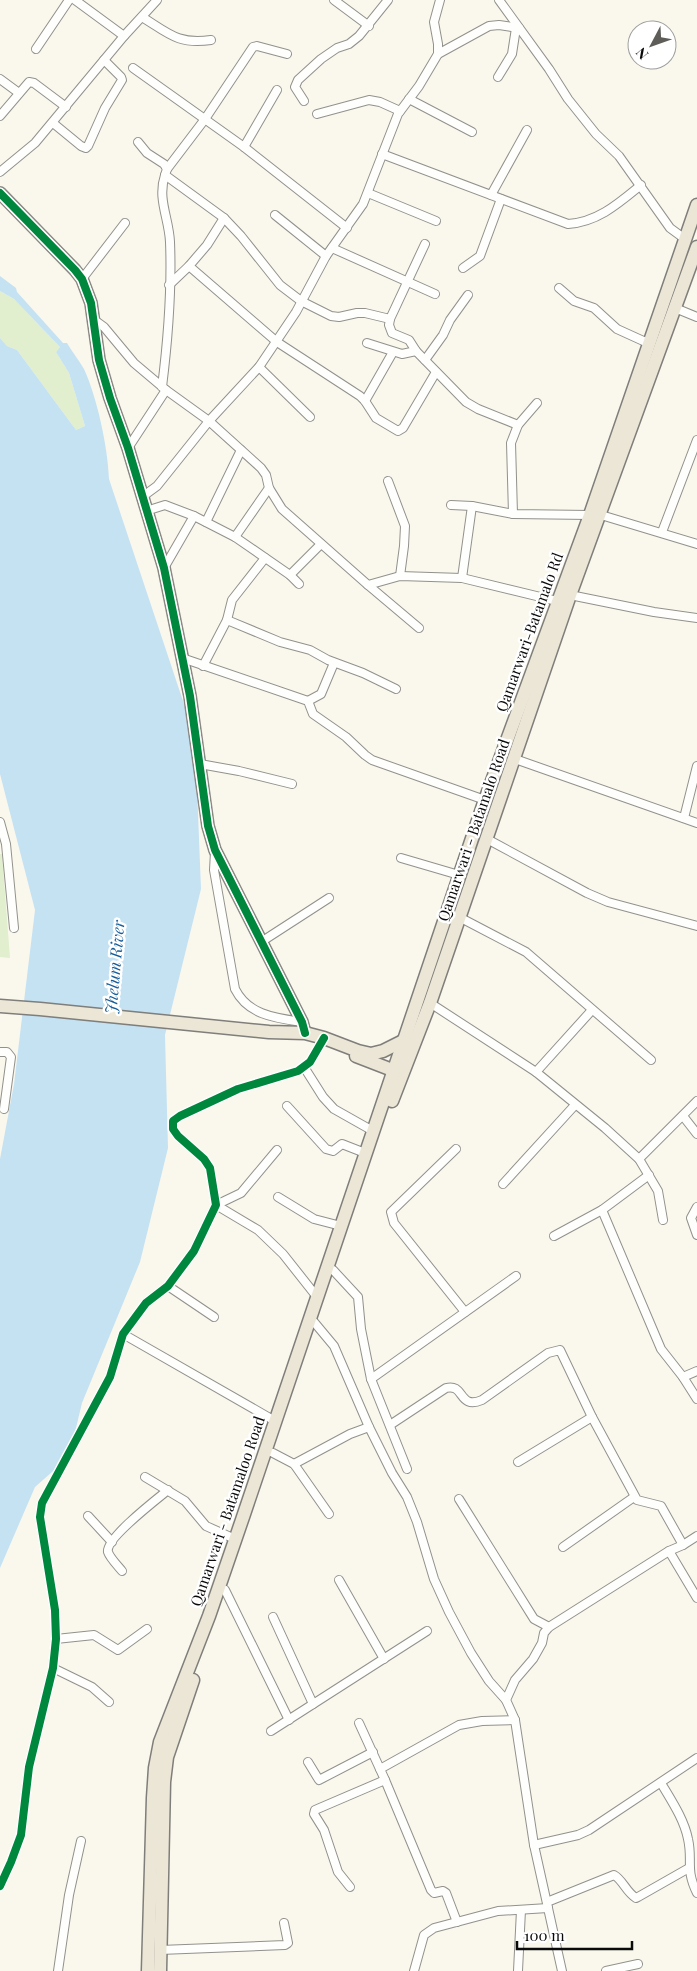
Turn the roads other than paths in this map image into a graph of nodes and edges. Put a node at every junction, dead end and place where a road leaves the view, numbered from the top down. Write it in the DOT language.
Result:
graph roads {
  1 [pos="69,0"];
  2 [pos="75,0"];
  3 [pos="157,0"];
  4 [pos="334,0"];
  5 [pos="387,0"];
  6 [pos="440,0"];
  7 [pos="499,0"];
  8 [pos="142,17"];
  9 [pos="368,26"];
  10 [pos="517,28"];
  11 [pos="124,36"];
  12 [pos="210,40"];
  13 [pos="36,49"];
  14 [pos="287,54"];
  15 [pos="438,54"];
  16 [pos="104,60"];
  17 [pos="133,68"];
  18 [pos="498,77"];
  19 [pos="0,79"];
  20 [pos="277,90"];
  21 [pos="20,93"];
  22 [pos="410,99"];
  23 [pos="304,101"];
  24 [pos="66,107"];
  25 [pos="400,111"];
  26 [pos="317,114"];
  27 [pos="0,116"];
  28 [pos="205,120"];
  29 [pos="52,123"];
  30 [pos="527,130"];
  31 [pos="472,132"];
  32 [pos="138,142"];
  33 [pos="244,147"];
  34 [pos="382,154"];
  35 [pos="0,172"];
  36 [pos="166,172"];
  37 [pos="641,185"];
  38 [pos="0,193"];
  39 [pos="368,193"];
  40 [pos="491,195"];
  41 [pos="501,199"];
  42 [pos="697,205"];
  43 [pos="275,215"];
  44 [pos="224,218"];
  45 [pos="436,221"];
  46 [pos="125,223"];
  47 [pos="347,228"];
  48 [pos="686,239"];
  49 [pos="425,244"];
  50 [pos="697,247"];
  51 [pos="332,248"];
  52 [pos="326,256"];
  53 [pos="189,266"];
  54 [pos="463,268"];
  55 [pos="82,278"];
  56 [pos="408,283"];
  57 [pos="169,285"];
  58 [pos="559,288"];
  59 [pos="435,294"];
  60 [pos="468,295"];
  61 [pos="301,302"];
  62 [pos="675,308"];
  63 [pos="697,317"];
  64 [pos="93,319"];
  65 [pos="390,319"];
  66 [pos="278,342"];
  67 [pos="367,343"];
  68 [pos="650,344"];
  69 [pos="393,352"];
  70 [pos="416,352"];
  71 [pos="425,360"];
  72 [pos="259,367"];
  73 [pos="436,372"];
  74 [pos="164,389"];
  75 [pos="365,401"];
  76 [pos="537,403"];
  77 [pos="310,417"];
  78 [pos="209,421"];
  79 [pos="518,425"];
  80 [pos="697,440"];
  81 [pos="128,448"];
  82 [pos="241,450"];
  83 [pos="388,481"];
  84 [pos="269,488"];
  85 [pos="142,497"];
  86 [pos="451,505"];
  87 [pos="472,506"];
  88 [pos="146,511"];
  89 [pos="513,514"];
  90 [pos="595,515"];
  91 [pos="194,516"];
  92 [pos="206,522"];
  93 [pos="662,532"];
  94 [pos="234,538"];
  95 [pos="321,544"];
  96 [pos="697,544"];
  97 [pos="265,558"];
  98 [pos="164,568"];
  99 [pos="290,575"];
  100 [pos="400,576"];
  101 [pos="462,578"];
  102 [pos="299,584"];
  103 [pos="368,585"];
  104 [pos="570,595"];
  105 [pos="557,601"];
  106 [pos="697,618"];
  107 [pos="227,620"];
  108 [pos="419,628"];
  109 [pos="182,658"];
  110 [pos="334,662"];
  111 [pos="203,666"];
  112 [pos="396,689"];
  113 [pos="308,701"];
  114 [pos="515,759"];
  115 [pos="200,764"];
  116 [pos="697,766"];
  117 [pos="292,784"];
  118 [pos="485,800"];
  119 [pos="684,818"];
  120 [pos="0,822"];
  121 [pos="697,823"];
  122 [pos="487,839"];
  123 [pos="216,850"];
  124 [pos="401,858"];
  125 [pos="459,875"];
  126 [pos="329,898"];
  127 [pos="459,917"];
  128 [pos="697,926"];
  129 [pos="14,928"];
  130 [pos="261,942"];
  131 [pos="430,1003"];
  132 [pos="0,1006"];
  133 [pos="592,1010"];
  134 [pos="303,1028"];
  135 [pos="321,1039"];
  136 [pos="403,1040"];
  137 [pos="0,1052"];
  138 [pos="651,1060"];
  139 [pos="304,1067"];
  140 [pos="397,1072"];
  141 [pos="536,1072"];
  142 [pos="697,1102"];
  143 [pos="575,1105"];
  144 [pos="287,1106"];
  145 [pos="4,1109"];
  146 [pos="683,1116"];
  147 [pos="372,1131"];
  148 [pos="697,1134"];
  149 [pos="456,1149"];
  150 [pos="278,1150"];
  151 [pos="365,1153"];
  152 [pos="639,1159"];
  153 [pos="649,1175"];
  154 [pos="502,1184"];
  155 [pos="278,1197"];
  156 [pos="216,1204"];
  157 [pos="697,1207"];
  158 [pos="602,1210"];
  159 [pos="663,1220"];
  160 [pos="341,1226"];
  161 [pos="697,1235"];
  162 [pos="554,1236"];
  163 [pos="333,1270"];
  164 [pos="516,1276"];
  165 [pos="168,1286"];
  166 [pos="317,1297"];
  167 [pos="465,1312"];
  168 [pos="214,1318"];
  169 [pos="314,1322"];
  170 [pos="123,1334"];
  171 [pos="697,1371"];
  172 [pos="683,1377"];
  173 [pos="371,1379"];
  174 [pos="697,1399"];
  175 [pos="592,1417"];
  176 [pos="275,1421"];
  177 [pos="390,1425"];
  178 [pos="370,1427"];
  179 [pos="273,1453"];
  180 [pos="518,1462"];
  181 [pos="294,1464"];
  182 [pos="407,1469"];
  183 [pos="145,1477"];
  184 [pos="168,1490"];
  185 [pos="634,1497"];
  186 [pos="458,1499"];
  187 [pos="330,1514"];
  188 [pos="88,1516"];
  189 [pos="697,1536"];
  190 [pos="235,1539"];
  191 [pos="112,1542"];
  192 [pos="683,1545"];
  193 [pos="563,1548"];
  194 [pos="669,1550"];
  195 [pos="122,1571"];
  196 [pos="339,1580"];
  197 [pos="225,1590"];
  198 [pos="697,1598"];
  199 [pos="273,1617"];
  200 [pos="548,1628"];
  201 [pos="147,1629"];
  202 [pos="427,1631"];
  203 [pos="56,1639"];
  204 [pos="384,1659"];
  205 [pos="53,1668"];
  206 [pos="506,1700"];
  207 [pos="109,1702"];
  208 [pos="313,1704"];
  209 [pos="289,1720"];
  210 [pos="515,1720"];
  211 [pos="359,1723"];
  212 [pos="271,1731"];
  213 [pos="372,1752"];
  214 [pos="697,1758"];
  215 [pos="308,1762"];
  216 [pos="380,1769"];
  217 [pos="385,1780"];
  218 [pos="661,1783"];
  219 [pos="81,1841"];
  220 [pos="534,1845"];
  221 [pos="689,1868"];
  222 [pos="0,1886"];
  223 [pos="350,1887"];
  224 [pos="697,1893"];
  225 [pos="548,1905"];
  226 [pos="521,1910"];
  227 [pos="457,1922"];
  228 [pos="284,1923"];
  229 [pos="160,1950"];
  230 [pos="638,1964"];
  231 [pos="58,1971"];
  232 [pos="148,1971"];
  233 [pos="160,1971"];
  234 [pos="414,1971"];
  235 [pos="518,1971"];
  236 [pos="562,1971"];
  237 [pos="606,1971"];
  1 -- 13 [label="street"];
  2 -- 11 [label="street"];
  3 -- 8 [label="street"];
  4 -- 9 [label="street"];
  5 -- 9 [label="street"];
  6 -- 15 [label="street"];
  7 -- 10 [label="street"];
  8 -- 11 [label="street"];
  8 -- 12 [label="street"];
  9 -- 23 [label="street"];
  10 -- 15 [label="street"];
  10 -- 18 [label="street"];
  10 -- 37 [label="street"];
  11 -- 16 [label="street"];
  14 -- 28 [label="street"];
  15 -- 22 [label="street"];
  16 -- 24 [label="street"];
  16 -- 29 [label="street"];
  17 -- 28 [label="street"];
  19 -- 21 [label="street"];
  20 -- 33 [label="street"];
  21 -- 24 [label="street"];
  21 -- 27 [label="street"];
  22 -- 25 [label="street"];
  22 -- 31 [label="street"];
  24 -- 29 [label="street"];
  25 -- 26 [label="street"];
  25 -- 34 [label="street"];
  28 -- 33 [label="street"];
  28 -- 36 [label="street"];
  29 -- 35 [label="street"];
  30 -- 40 [label="street"];
  32 -- 36 [label="street"];
  33 -- 47 [label="street"];
  34 -- 39 [label="street"];
  34 -- 40 [label="street"];
  36 -- 44 [label="street"];
  36 -- 57 [label="street"];
  37 -- 41 [label="street"];
  37 -- 48 [label="street"];
  38 -- 55 [label="street"];
  39 -- 45 [label="street"];
  39 -- 47 [label="street"];
  40 -- 41 [label="street"];
  41 -- 54 [label="street"];
  42 -- 48 [label="main road, Qamarwari-Batamalo Rd"];
  43 -- 52 [label="street"];
  44 -- 53 [label="street"];
  44 -- 61 [label="street"];
  46 -- 55 [label="street"];
  47 -- 51 [label="street"];
  48 -- 68 [label="main road, Qamarwari-Batamalo Rd"];
  49 -- 56 [label="street"];
  50 -- 62 [label="main road, Qamarwari-Batamalo Rd"];
  51 -- 52 [label="street"];
  51 -- 56 [label="street"];
  52 -- 61 [label="street"];
  53 -- 57 [label="street"];
  53 -- 66 [label="street"];
  55 -- 64 [label="street"];
  56 -- 59 [label="street"];
  56 -- 65 [label="street"];
  57 -- 74 [label="street"];
  58 -- 68 [label="street"];
  60 -- 71 [label="street"];
  61 -- 65 [label="street"];
  61 -- 66 [label="street"];
  62 -- 63 [label="street"];
  62 -- 90 [label="main road, Qamarwari-Batamalo Rd"];
  64 -- 74 [label="street"];
  64 -- 81 [label="street"];
  65 -- 70 [label="street"];
  66 -- 72 [label="street"];
  66 -- 75 [label="street"];
  67 -- 69 [label="street"];
  68 -- 90 [label="main road, Qamarwari-Batamalo Rd"];
  69 -- 70 [label="street"];
  69 -- 75 [label="street"];
  70 -- 71 [label="street"];
  71 -- 73 [label="street"];
  72 -- 77 [label="street"];
  72 -- 78 [label="street"];
  73 -- 75 [label="street"];
  73 -- 79 [label="street"];
  74 -- 78 [label="street"];
  74 -- 81 [label="street"];
  76 -- 79 [label="street"];
  78 -- 82 [label="street"];
  78 -- 85 [label="street"];
  79 -- 89 [label="street"];
  80 -- 93 [label="street"];
  81 -- 85 [label="street"];
  82 -- 84 [label="street"];
  82 -- 92 [label="street"];
  83 -- 100 [label="street"];
  84 -- 94 [label="street"];
  84 -- 95 [label="street"];
  85 -- 88 [label="street"];
  86 -- 87 [label="street"];
  87 -- 89 [label="street"];
  87 -- 101 [label="street"];
  88 -- 91 [label="street"];
  88 -- 98 [label="street"];
  89 -- 90 [label="street"];
  90 -- 93 [label="street"];
  90 -- 104 [label="main road, Qamarwari-Batamalo Rd"];
  90 -- 105 [label="main road, Qamarwari-Batamalo Rd"];
  91 -- 92 [label="street"];
  91 -- 98 [label="street"];
  92 -- 94 [label="street"];
  93 -- 96 [label="street"];
  94 -- 97 [label="street"];
  95 -- 99 [label="street"];
  95 -- 103 [label="street"];
  97 -- 99 [label="street"];
  97 -- 107 [label="street"];
  98 -- 109 [label="street"];
  99 -- 102 [label="street"];
  100 -- 101 [label="street"];
  100 -- 103 [label="street"];
  101 -- 105 [label="street"];
  103 -- 108 [label="street"];
  104 -- 106 [label="street"];
  104 -- 114 [label="main road, Qamarwari - Batamalo Road"];
  105 -- 118 [label="main road, Qamarwari-Batamalo Rd"];
  107 -- 110 [label="street"];
  107 -- 111 [label="street"];
  109 -- 111 [label="street"];
  109 -- 115 [label="street"];
  110 -- 112 [label="street"];
  110 -- 113 [label="street"];
  111 -- 113 [label="street"];
  113 -- 118 [label="street"];
  114 -- 119 [label="street"];
  114 -- 122 [label="main road, Qamarwari - Batamalo Road"];
  115 -- 117 [label="street"];
  115 -- 123 [label="street"];
  116 -- 119 [label="street"];
  118 -- 125 [label="main road, Qamarwari-Batamalo Rd"];
  119 -- 121 [label="street"];
  120 -- 129 [label="street"];
  122 -- 127 [label="main road, Qamarwari - Batamalo Road"];
  122 -- 128 [label="street"];
  123 -- 130 [label="street"];
  123 -- 134 [label="street"];
  124 -- 125 [label="street"];
  125 -- 136 [label="main road, Qamarwari-Batamalo Rd"];
  126 -- 130 [label="street"];
  127 -- 131 [label="main road, Qamarwari - Batamalo Road"];
  127 -- 133 [label="street"];
  130 -- 134 [label="street"];
  131 -- 140 [label="main road, Qamarwari - Batamalo Road"];
  131 -- 141 [label="street"];
  132 -- 134 [label="main road"];
  133 -- 138 [label="street"];
  133 -- 141 [label="street"];
  134 -- 135 [label="main road"];
  135 -- 136 [label="main road"];
  135 -- 139 [label="street"];
  135 -- 140 [label="main road"];
  136 -- 140 [label="main road, Qamarwari-Batamalo Rd"];
  137 -- 145 [label="street"];
  139 -- 147 [label="street"];
  139 -- 156 [label="street"];
  140 -- 147 [label="main road, Qamarwari - Batamaloo Road"];
  140 -- 163 [label="main road, Qamarwari - Batamaloo Road"];
  141 -- 143 [label="street"];
  142 -- 146 [label="street"];
  143 -- 152 [label="street"];
  143 -- 154 [label="street"];
  144 -- 151 [label="street"];
  146 -- 148 [label="street"];
  146 -- 152 [label="street"];
  147 -- 151 [label="main road, Qamarwari - Batamaloo Road"];
  149 -- 167 [label="street"];
  150 -- 156 [label="street"];
  151 -- 160 [label="main road, Qamarwari - Batamaloo Road"];
  152 -- 153 [label="street"];
  153 -- 158 [label="street"];
  153 -- 159 [label="street"];
  155 -- 160 [label="street"];
  156 -- 165 [label="street"];
  156 -- 166 [label="street"];
  157 -- 161 [label="street"];
  158 -- 162 [label="street"];
  158 -- 172 [label="street"];
  160 -- 166 [label="main road, Qamarwari - Batamaloo Road"];
  163 -- 169 [label="main road, Qamarwari - Batamaloo Road"];
  163 -- 173 [label="street"];
  164 -- 167 [label="street"];
  165 -- 168 [label="street"];
  165 -- 170 [label="street"];
  166 -- 176 [label="main road, Qamarwari - Batamaloo Road"];
  167 -- 173 [label="street"];
  169 -- 178 [label="street"];
  169 -- 179 [label="main road, Qamarwari - Batamaloo Road"];
  170 -- 176 [label="street"];
  170 -- 203 [label="street"];
  171 -- 172 [label="street"];
  172 -- 174 [label="street"];
  173 -- 177 [label="street"];
  175 -- 177 [label="street"];
  175 -- 180 [label="street"];
  175 -- 185 [label="street"];
  176 -- 190 [label="main road, Qamarwari - Batamaloo Road"];
  177 -- 182 [label="street"];
  178 -- 181 [label="street"];
  178 -- 206 [label="street"];
  179 -- 181 [label="street"];
  179 -- 197 [label="main road, Qamarwari - Batamaloo Road"];
  181 -- 187 [label="street"];
  183 -- 184 [label="street"];
  184 -- 190 [label="street"];
  184 -- 191 [label="street"];
  185 -- 192 [label="street"];
  185 -- 193 [label="street"];
  186 -- 200 [label="street"];
  188 -- 191 [label="street"];
  189 -- 192 [label="street"];
  190 -- 232 [label="main road, Qamarwari - Batamaloo Road"];
  191 -- 195 [label="street"];
  192 -- 194 [label="street"];
  194 -- 198 [label="street"];
  194 -- 200 [label="street"];
  196 -- 204 [label="street"];
  197 -- 209 [label="street"];
  197 -- 229 [label="main road, Qamarwari - Batamaloo Road"];
  199 -- 208 [label="street"];
  200 -- 206 [label="street"];
  201 -- 203 [label="street"];
  202 -- 204 [label="street"];
  203 -- 205 [label="street"];
  204 -- 208 [label="street"];
  205 -- 207 [label="street"];
  205 -- 222 [label="street"];
  206 -- 210 [label="street"];
  208 -- 209 [label="street"];
  209 -- 212 [label="street"];
  210 -- 216 [label="street"];
  210 -- 220 [label="street"];
  211 -- 213 [label="street"];
  213 -- 215 [label="street"];
  213 -- 216 [label="street"];
  214 -- 218 [label="street"];
  216 -- 217 [label="street"];
  217 -- 223 [label="street"];
  217 -- 227 [label="street"];
  218 -- 220 [label="street"];
  218 -- 221 [label="street"];
  219 -- 231 [label="street"];
  220 -- 225 [label="street"];
  221 -- 224 [label="street"];
  221 -- 225 [label="street"];
  225 -- 226 [label="street"];
  225 -- 236 [label="street"];
  226 -- 227 [label="street"];
  226 -- 235 [label="street"];
  227 -- 234 [label="street"];
  228 -- 229 [label="street"];
  229 -- 233 [label="main road, Qamarwari - Batamaloo Road"];
  230 -- 237 [label="street"];
}
